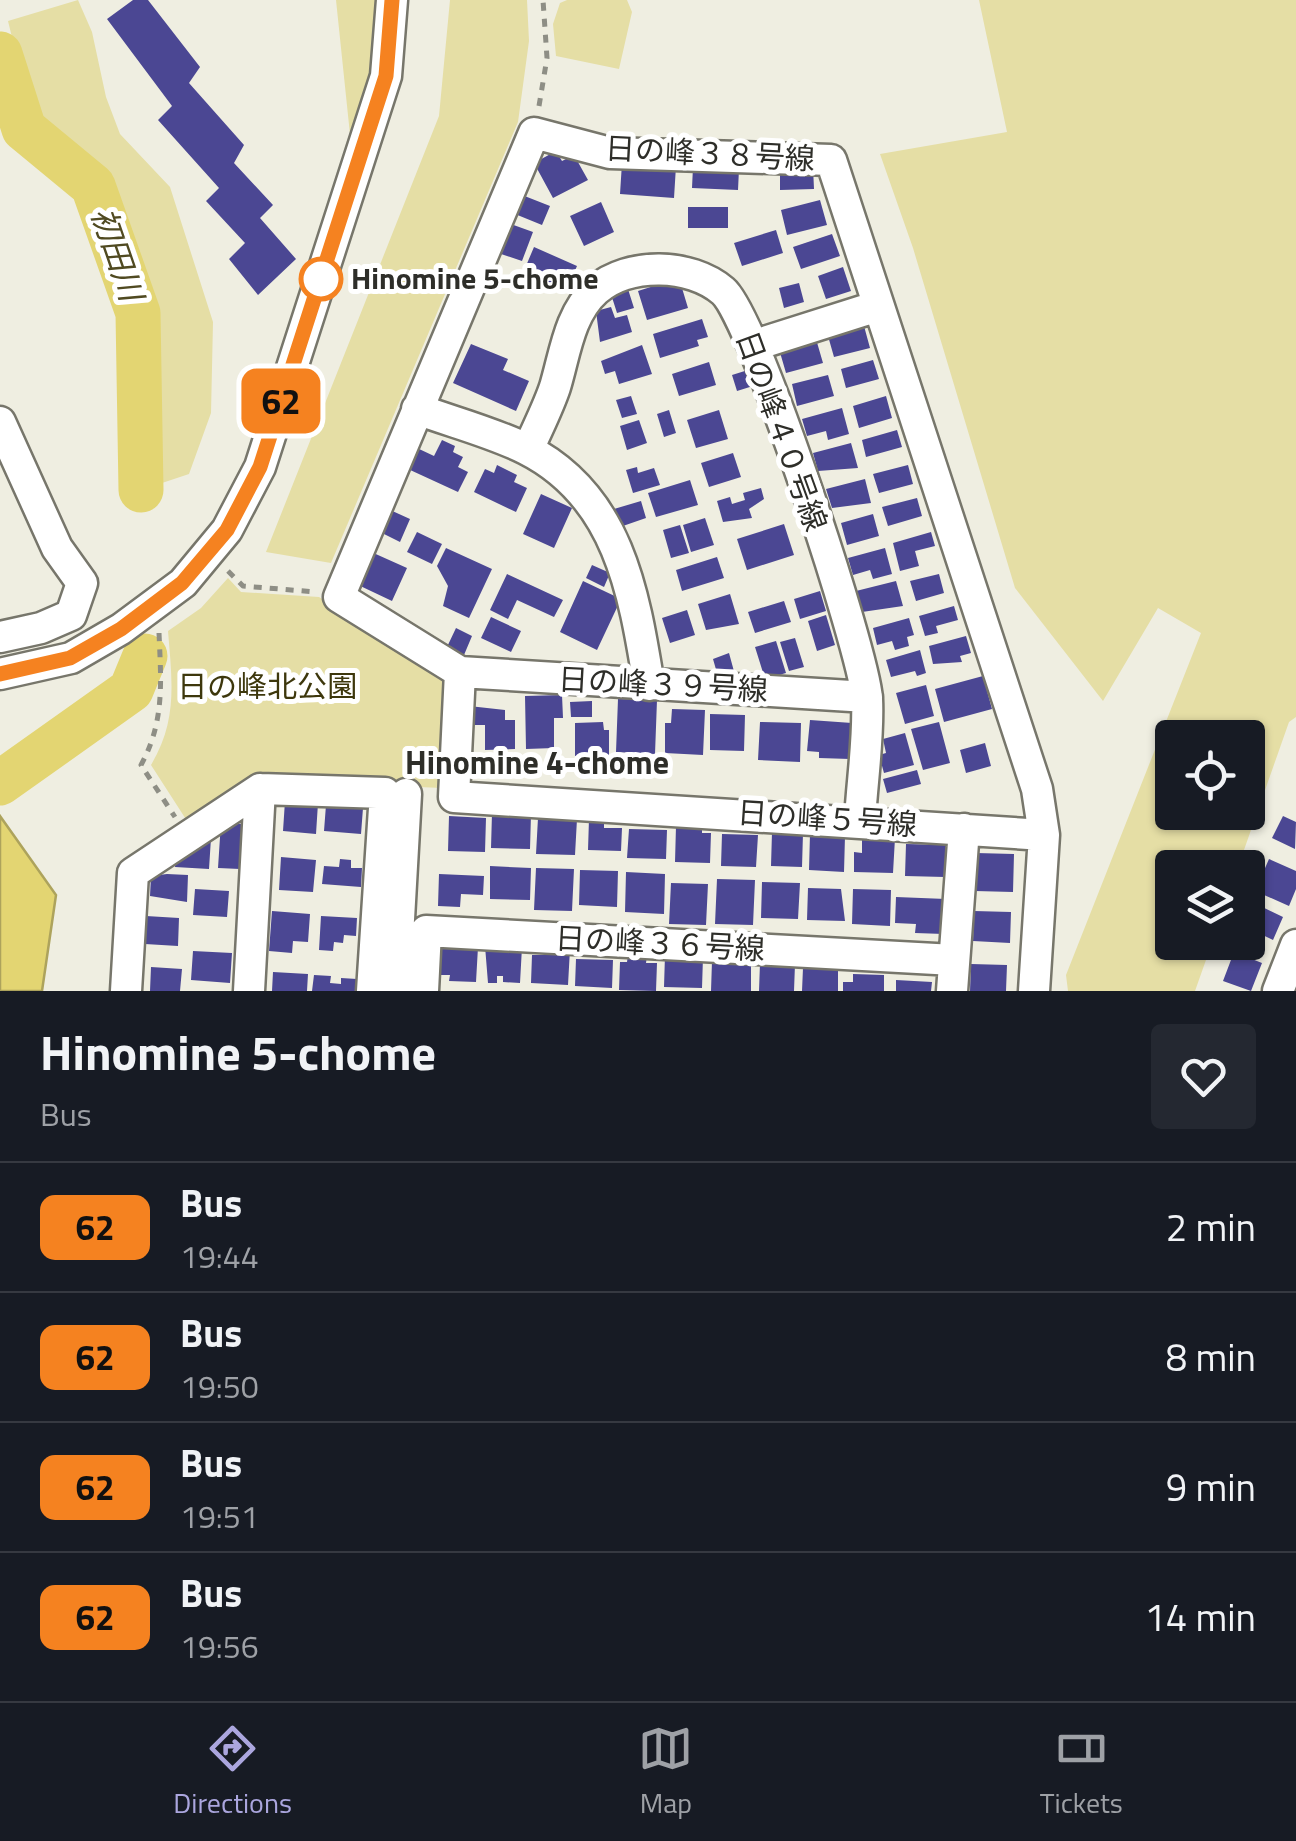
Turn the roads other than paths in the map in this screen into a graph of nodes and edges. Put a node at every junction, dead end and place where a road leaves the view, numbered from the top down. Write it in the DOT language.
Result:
graph roads {
  1 [pos="392,0"];
  2 [pos="878,306"];
  3 [pos="755,345"];
  4 [pos="417,409"];
  5 [pos="0,422"];
  6 [pos="528,450"];
  7 [pos="0,637"];
  8 [pos="460,672"];
  9 [pos="0,674"];
  10 [pos="649,685"];
  11 [pos="867,697"];
  12 [pos="260,789"];
  13 [pos="406,794"];
  14 [pos="860,820"];
  15 [pos="964,829"];
  16 [pos="1044,835"];
  17 [pos="954,960"];
  18 [pos="126,991"];
  19 [pos="249,991"];
  20 [pos="372,991"];
  21 [pos="396,991"];
  22 [pos="422,991"];
  23 [pos="952,991"];
  24 [pos="1034,991"];
  1 -- 9 [label="street"];
  2 -- 3 [label="street"];
  2 -- 4 [label="street, 日の峰３８号線"];
  2 -- 16 [label="street, 日の峰３８号線"];
  3 -- 6 [label="street, 日の峰４０号線"];
  3 -- 11 [label="street, 日の峰４０号線"];
  4 -- 6 [label="street"];
  4 -- 8 [label="street"];
  5 -- 7 [label="street"];
  6 -- 10 [label="street"];
  8 -- 10 [label="street, 日の峰３９号線"];
  8 -- 14 [label="street, 日の峰５号線"];
  10 -- 11 [label="street, 日の峰３９号線"];
  11 -- 14 [label="street, 日の峰４０号線"];
  12 -- 18 [label="street"];
  12 -- 19 [label="street"];
  12 -- 20 [label="street"];
  13 -- 21 [label="street"];
  14 -- 15 [label="street, 日の峰５号線"];
  15 -- 16 [label="street, 日の峰５号線"];
  15 -- 17 [label="street"];
  16 -- 24 [label="street"];
  17 -- 22 [label="street, 日の峰３６号線"];
  17 -- 23 [label="street"];
}
